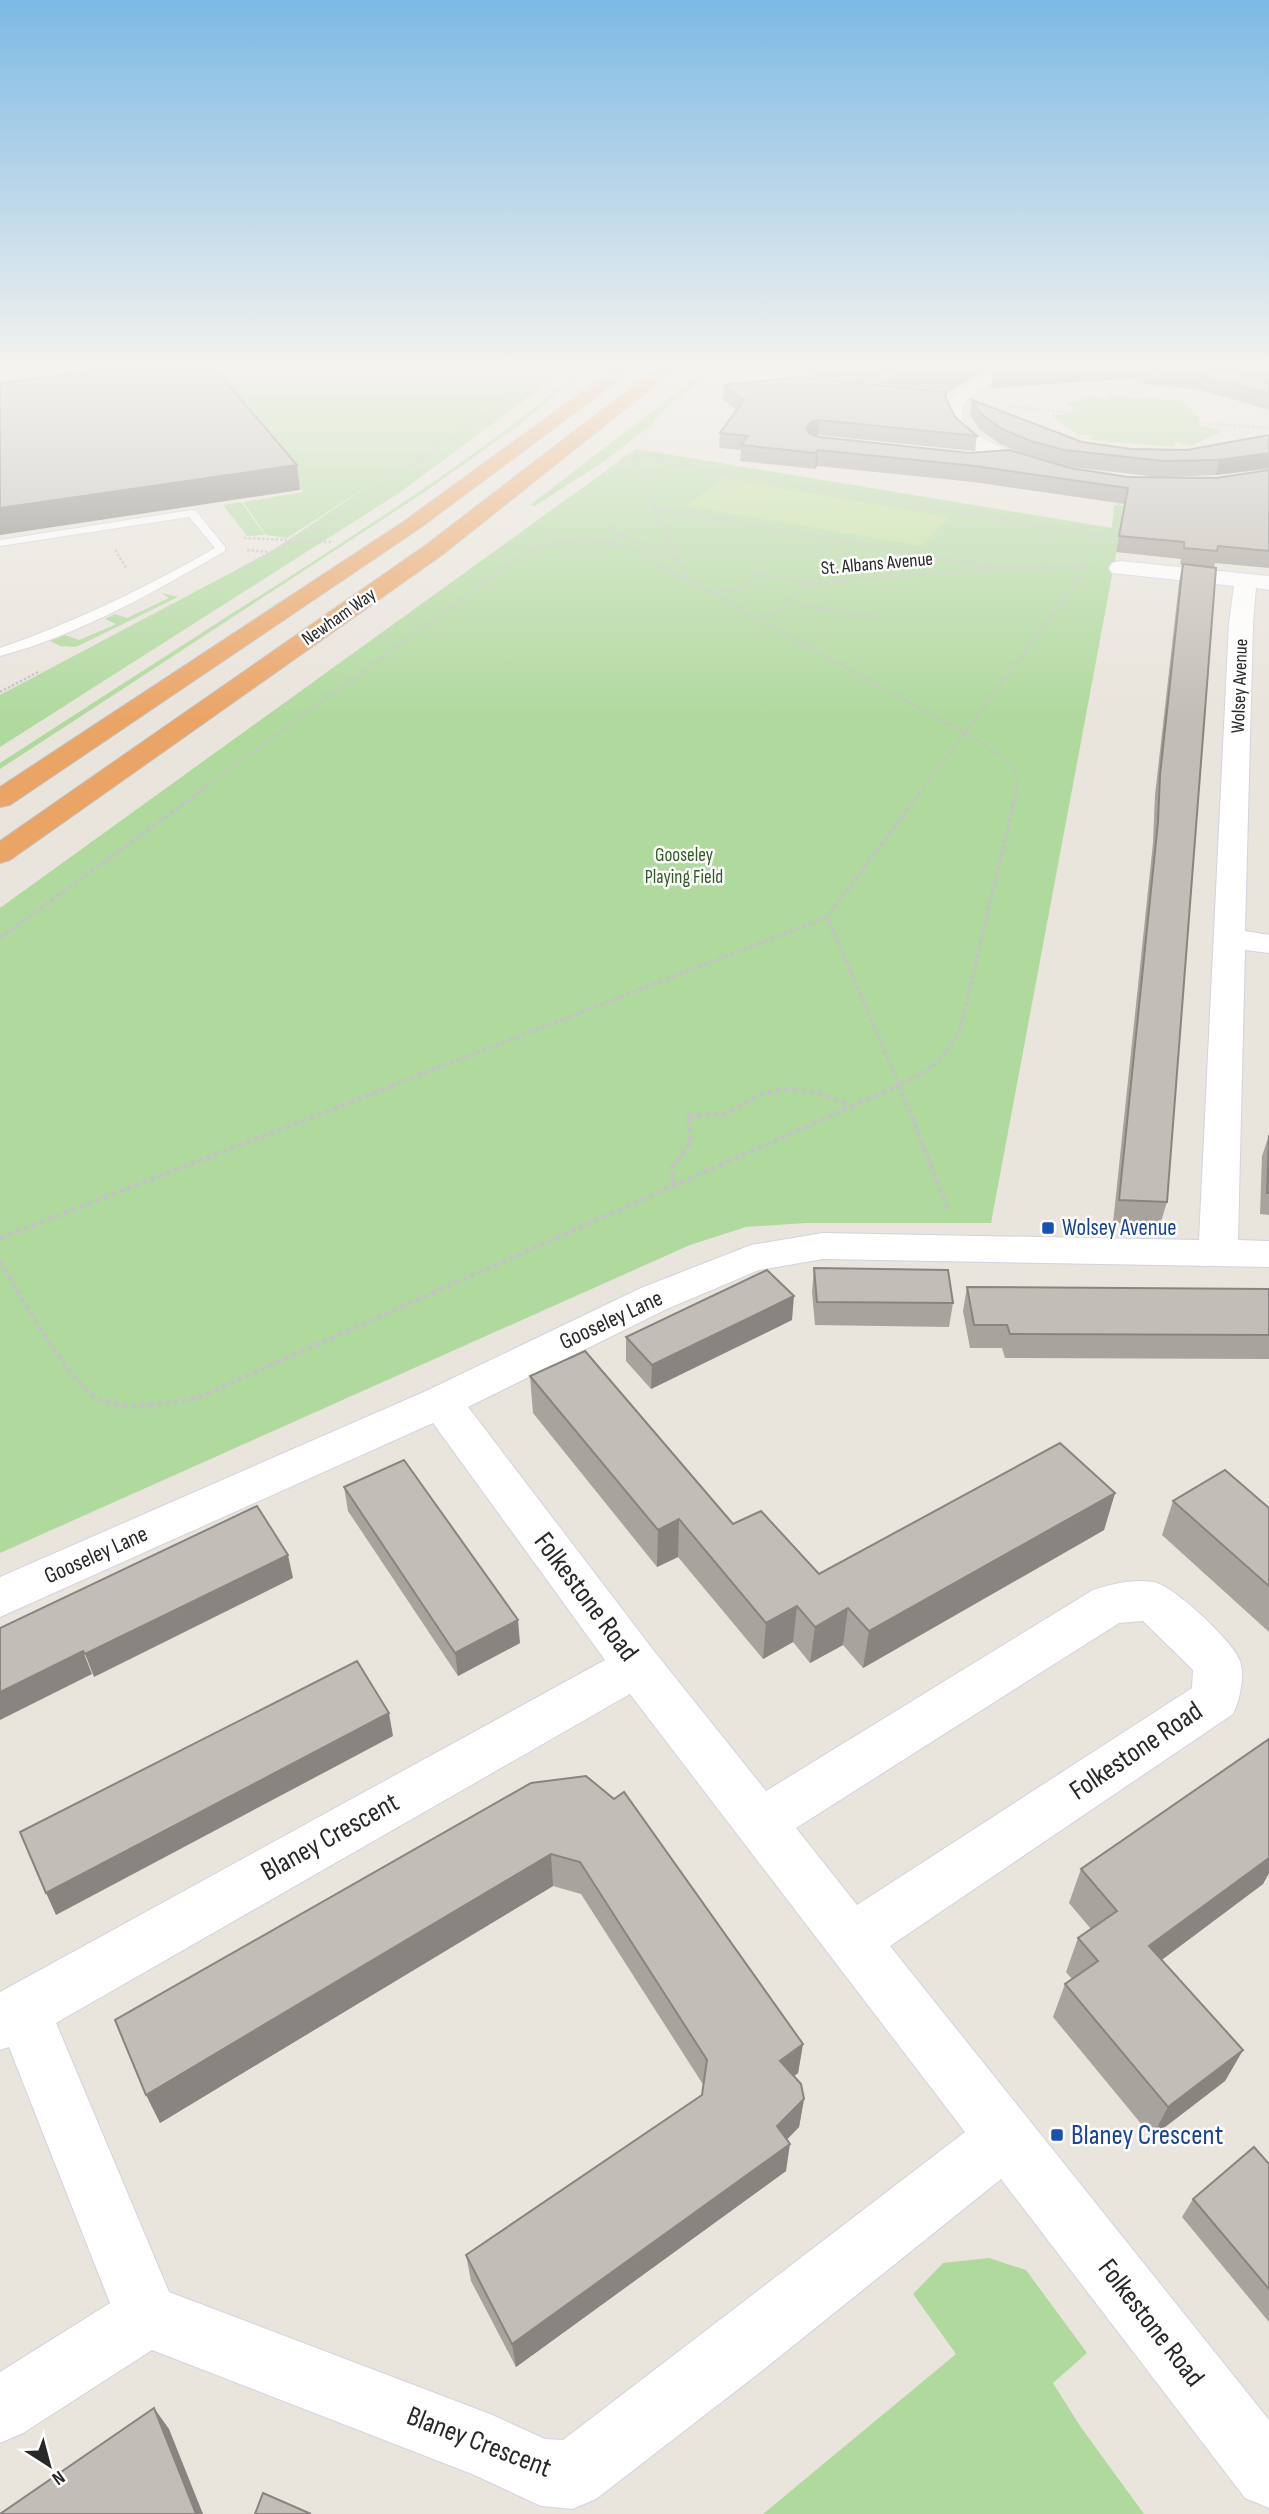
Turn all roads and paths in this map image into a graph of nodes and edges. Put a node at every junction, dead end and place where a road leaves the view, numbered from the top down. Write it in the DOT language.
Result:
graph roads {
  1 [pos="386,484"];
  2 [pos="469,484"];
  3 [pos="519,484"];
  4 [pos="644,484"];
  5 [pos="796,484"];
  6 [pos="1121,495"];
  7 [pos="654,508"];
  8 [pos="100,527"];
  9 [pos="610,528"];
  10 [pos="1097,535"];
  11 [pos="289,541"];
  12 [pos="215,542"];
  13 [pos="337,542"];
  14 [pos="0,543"];
  15 [pos="677,560"];
  16 [pos="1089,565"];
  17 [pos="1000,568"];
  18 [pos="1120,568"];
  19 [pos="129,572"];
  20 [pos="234,573"];
  21 [pos="688,579"];
  22 [pos="1257,582"];
  23 [pos="808,584"];
  24 [pos="713,593"];
  25 [pos="789,602"];
  26 [pos="759,618"];
  27 [pos="877,618"];
  28 [pos="0,652"];
  29 [pos="45,668"];
  30 [pos="0,692"];
  31 [pos="964,733"];
  32 [pos="50,766"];
  33 [pos="0,789"];
  34 [pos="0,799"];
  35 [pos="0,854"];
  36 [pos="827,917"];
  37 [pos="0,938"];
  38 [pos="1230,938"];
  39 [pos="1269,944"];
  40 [pos="899,1085"];
  41 [pos="850,1106"];
  42 [pos="673,1185"];
  43 [pos="0,1238"];
  44 [pos="963,1248"];
  45 [pos="1218,1253"];
  46 [pos="1269,1254"];
  47 [pos="0,1261"];
  48 [pos="441,1402"];
  49 [pos="0,1598"];
  50 [pos="637,1666"];
  51 [pos="759,1823"];
  52 [pos="853,1939"];
  53 [pos="12,2017"];
  54 [pos="1006,2137"];
  55 [pos="147,2316"];
  56 [pos="0,2410"];
  57 [pos="1269,2474"];
  1 -- 11 [label="path"];
  2 -- 32 [label="highway, Newham Way"];
  3 -- 35 [label="highway, Newham Way"];
  4 -- 7 [label="path"];
  5 -- 10 [label="path"];
  6 -- 10 [label="path"];
  7 -- 15 [label="path"];
  7 -- 17 [label="path"];
  8 -- 12 [label="lane"];
  8 -- 14 [label="lane"];
  8 -- 19 [label="path"];
  9 -- 15 [label="path"];
  10 -- 16 [label="path"];
  11 -- 12 [label="path"];
  11 -- 13 [label="path"];
  11 -- 20 [label="path"];
  12 -- 28 [label="lane"];
  15 -- 21 [label="path"];
  16 -- 17 [label="path, St. Albans Avenue"];
  16 -- 31 [label="path"];
  17 -- 23 [label="path, St. Albans Avenue"];
  18 -- 22 [label="street"];
  21 -- 24 [label="path"];
  21 -- 37 [label="path"];
  22 -- 38 [label="street, Wolsey Avenue"];
  23 -- 24 [label="path, St. Albans Avenue"];
  23 -- 25 [label="path"];
  24 -- 26 [label="path"];
  25 -- 26 [label="path"];
  25 -- 27 [label="path"];
  26 -- 31 [label="path"];
  29 -- 30 [label="path"];
  31 -- 36 [label="path"];
  31 -- 40 [label="path"];
  32 -- 33 [label="lane, Newham Way"];
  32 -- 34 [label="highway, Newham Way"];
  36 -- 40 [label="path"];
  36 -- 43 [label="path"];
  38 -- 39 [label="street"];
  38 -- 45 [label="street, Wolsey Avenue"];
  40 -- 41 [label="path"];
  40 -- 44 [label="path"];
  41 -- 42 [label="path"];
  41 -- 42 [label="path"];
  42 -- 47 [label="path"];
  44 -- 45 [label="street, Gooseley Lane"];
  44 -- 48 [label="street, Gooseley Lane"];
  45 -- 46 [label="street, Gooseley Lane"];
  48 -- 49 [label="street, Gooseley Lane"];
  48 -- 50 [label="street, Folkestone Road"];
  50 -- 51 [label="street, Folkestone Road"];
  50 -- 53 [label="street, Blaney Crescent"];
  51 -- 52 [label="street, Folkestone Road"];
  51 -- 52 [label="street, Folkestone Road"];
  52 -- 54 [label="street, Folkestone Road"];
  53 -- 55 [label="street, Blaney Crescent"];
  54 -- 55 [label="street, Blaney Crescent"];
  54 -- 57 [label="street, Folkestone Road"];
  55 -- 56 [label="street"];
}
